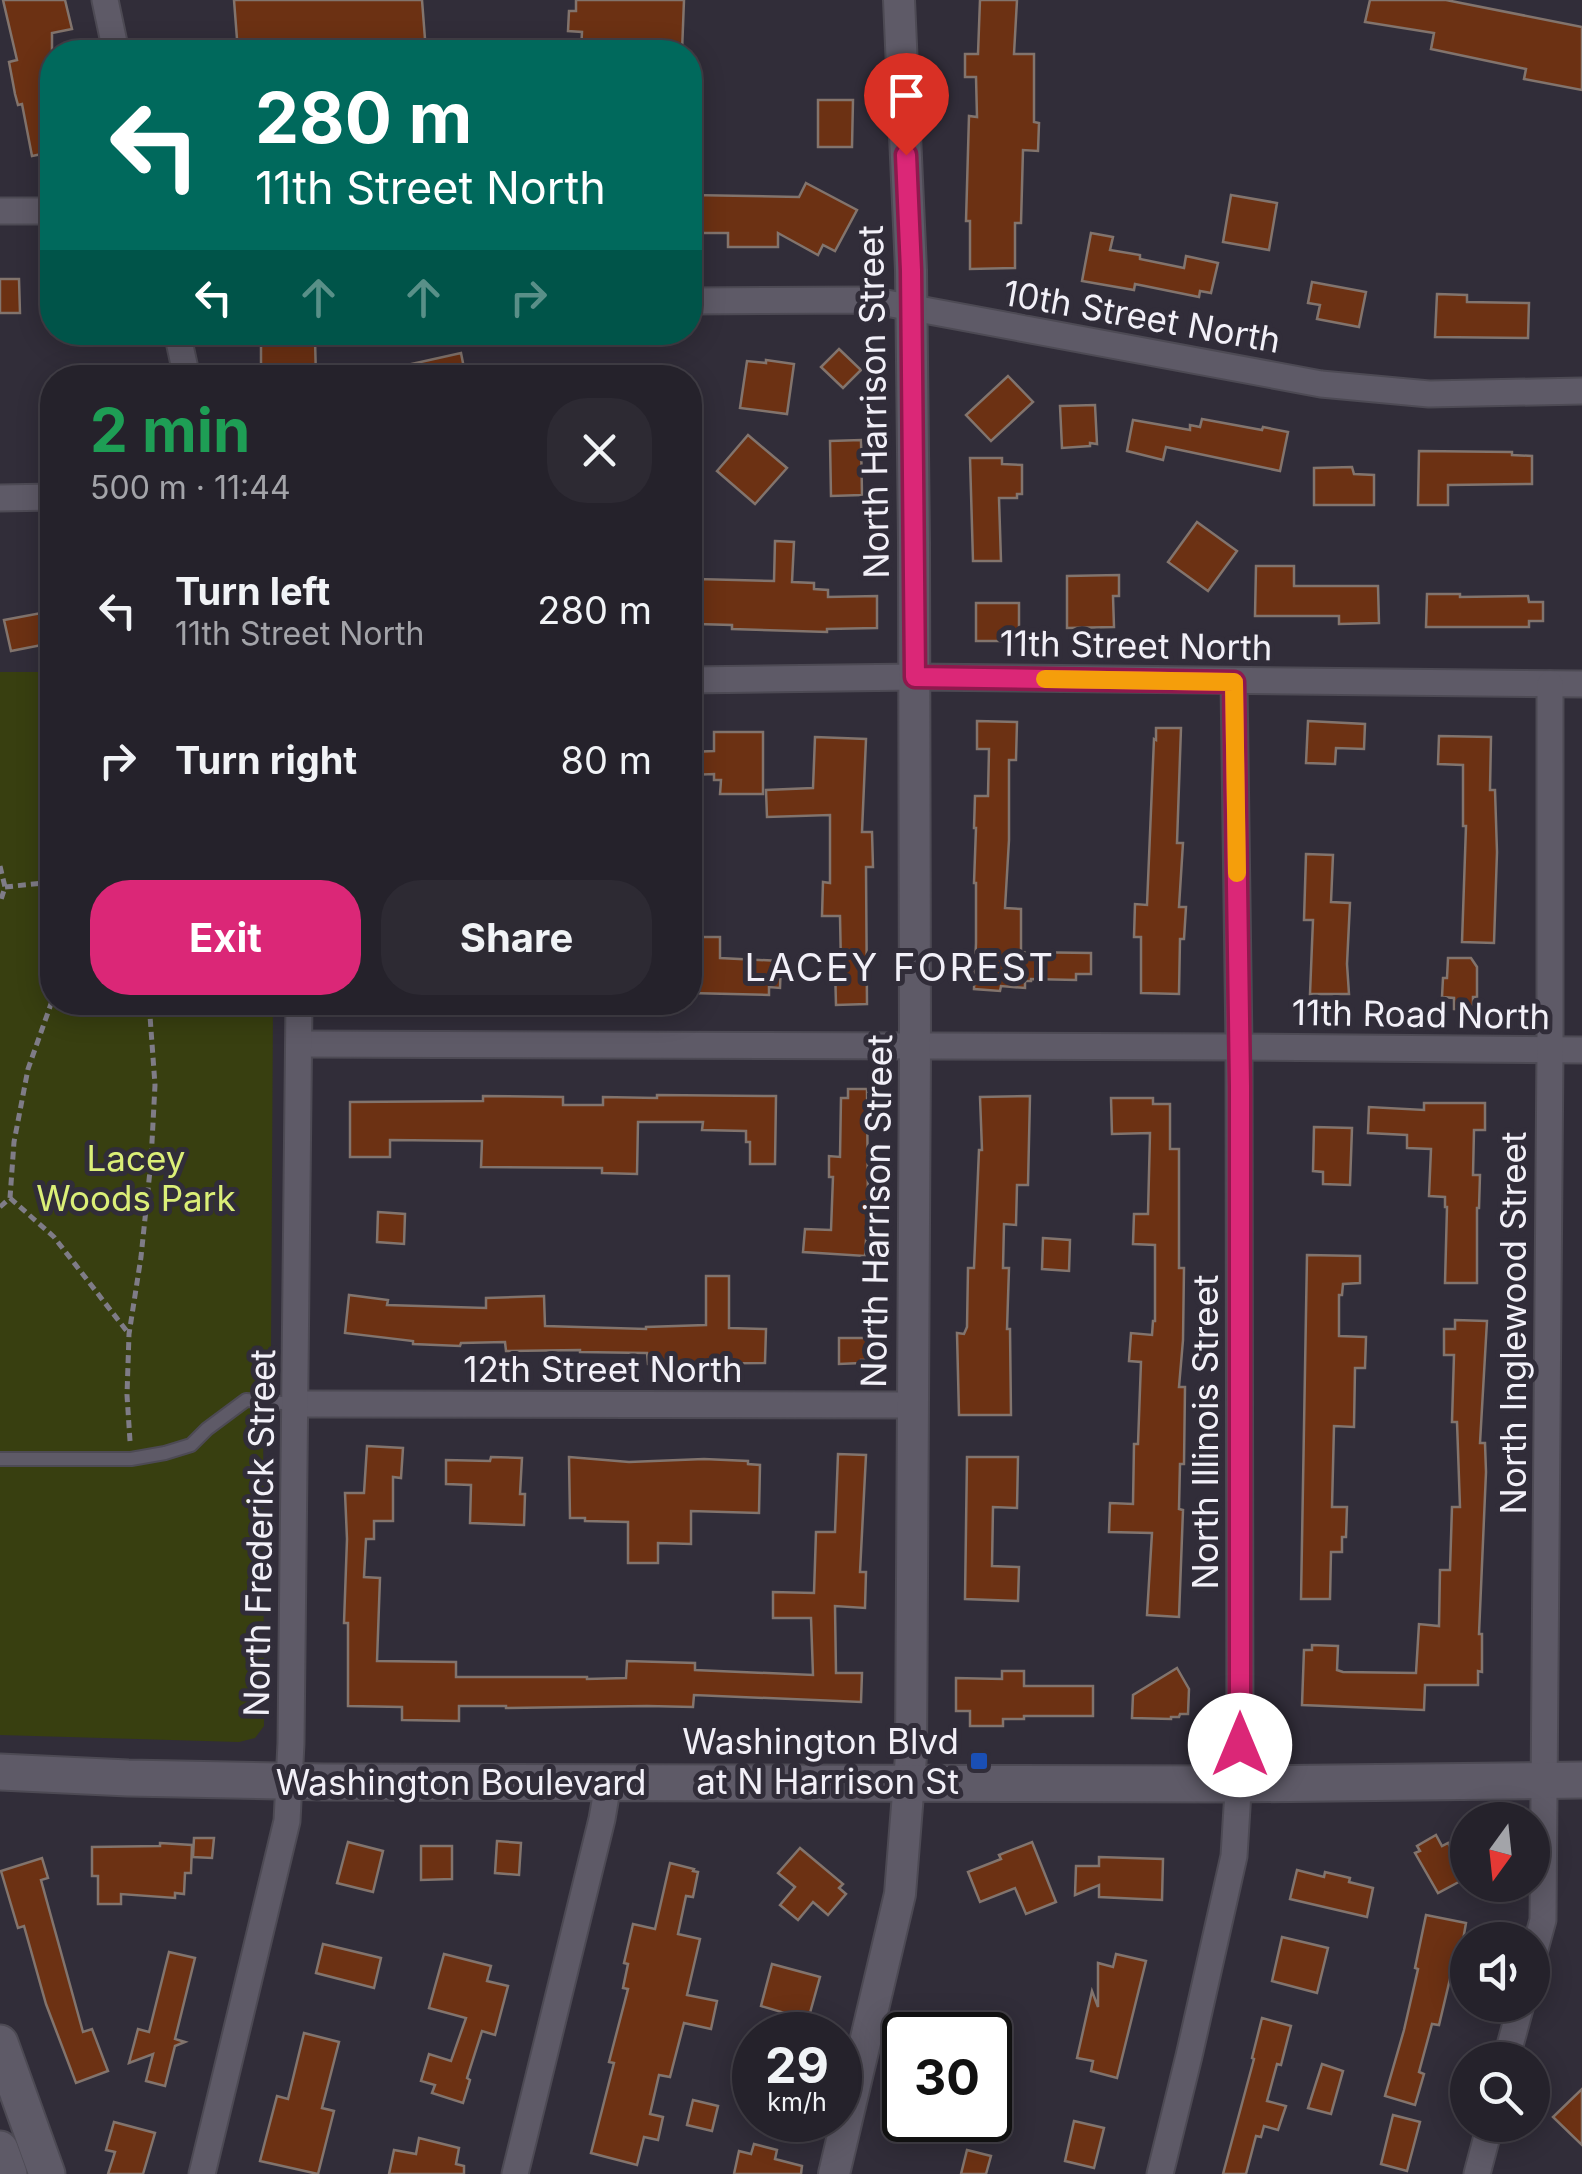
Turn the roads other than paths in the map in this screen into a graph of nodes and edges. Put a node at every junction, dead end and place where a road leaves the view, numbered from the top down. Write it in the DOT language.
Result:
graph roads {
  1 [pos="104,0"];
  2 [pos="898,0"];
  3 [pos="113,40"];
  4 [pos="0,211"];
  5 [pos="40,212"];
  6 [pos="702,302"];
  7 [pos="910,309"];
  8 [pos="1582,391"];
  9 [pos="40,497"];
  10 [pos="0,498"];
  11 [pos="915,677"];
  12 [pos="702,680"];
  13 [pos="1234,682"];
  14 [pos="1550,684"];
  15 [pos="1582,684"];
  16 [pos="299,1015"];
  17 [pos="299,1044"];
  18 [pos="915,1047"];
  19 [pos="1239,1047"];
  20 [pos="1550,1050"];
  21 [pos="1582,1050"];
  22 [pos="295,1404"];
  23 [pos="912,1405"];
  24 [pos="0,1459"];
  25 [pos="0,1772"];
  26 [pos="1544,1780"];
  27 [pos="1582,1780"];
  28 [pos="290,1782"];
  29 [pos="608,1784"];
  30 [pos="910,1784"];
  31 [pos="1239,1784"];
  32 [pos="1542,1922"];
  33 [pos="2,2053"];
  34 [pos="1485,2142"];
  35 [pos="0,2149"];
  36 [pos="9,2174"];
  37 [pos="47,2174"];
  38 [pos="202,2174"];
  39 [pos="516,2174"];
  40 [pos="834,2174"];
  41 [pos="1160,2174"];
  42 [pos="1477,2174"];
  1 -- 3 [label="street"];
  2 -- 7 [label="street, North Harrison Street"];
  4 -- 5 [label="street"];
  6 -- 7 [label="street, 10th Street North"];
  7 -- 8 [label="street, 10th Street North"];
  7 -- 11 [label="street, North Harrison Street"];
  9 -- 10 [label="street"];
  11 -- 12 [label="street, 11th Street North"];
  11 -- 13 [label="street, 11th Street North"];
  11 -- 18 [label="street, North Harrison Street"];
  13 -- 14 [label="street, 11th Street North"];
  13 -- 19 [label="street, North Illinois Street"];
  14 -- 15 [label="street, 11th Street North"];
  14 -- 20 [label="street, North Inglewood Street"];
  16 -- 17 [label="street, North Frederick Street"];
  17 -- 18 [label="street, 11th Road North"];
  17 -- 22 [label="street, North Frederick Street"];
  18 -- 19 [label="street, 11th Road North"];
  18 -- 23 [label="street, North Harrison Street"];
  19 -- 20 [label="street, 11th Road North"];
  19 -- 31 [label="street, North Illinois Street"];
  20 -- 21 [label="street, 11th Road North"];
  20 -- 26 [label="street, North Inglewood Street"];
  22 -- 23 [label="street, 12th Street North"];
  22 -- 24 [label="lane"];
  22 -- 28 [label="street, North Frederick Street"];
  23 -- 30 [label="street, North Harrison Street"];
  25 -- 28 [label="main road, Washington Boulevard"];
  26 -- 27 [label="main road, Washington Boulevard"];
  26 -- 31 [label="main road, Washington Boulevard"];
  26 -- 32 [label="street, North Inglewood Street"];
  28 -- 29 [label="main road, Washington Boulevard"];
  28 -- 38 [label="street, North Frederick Street"];
  29 -- 30 [label="main road, Washington Boulevard"];
  29 -- 39 [label="street"];
  30 -- 31 [label="main road, Washington Boulevard"];
  30 -- 40 [label="street, North Harrison Street"];
  31 -- 41 [label="street, North Illinois Street"];
  33 -- 37 [label="main road"];
  34 -- 42 [label="street"];
  35 -- 36 [label="main road"];
}
